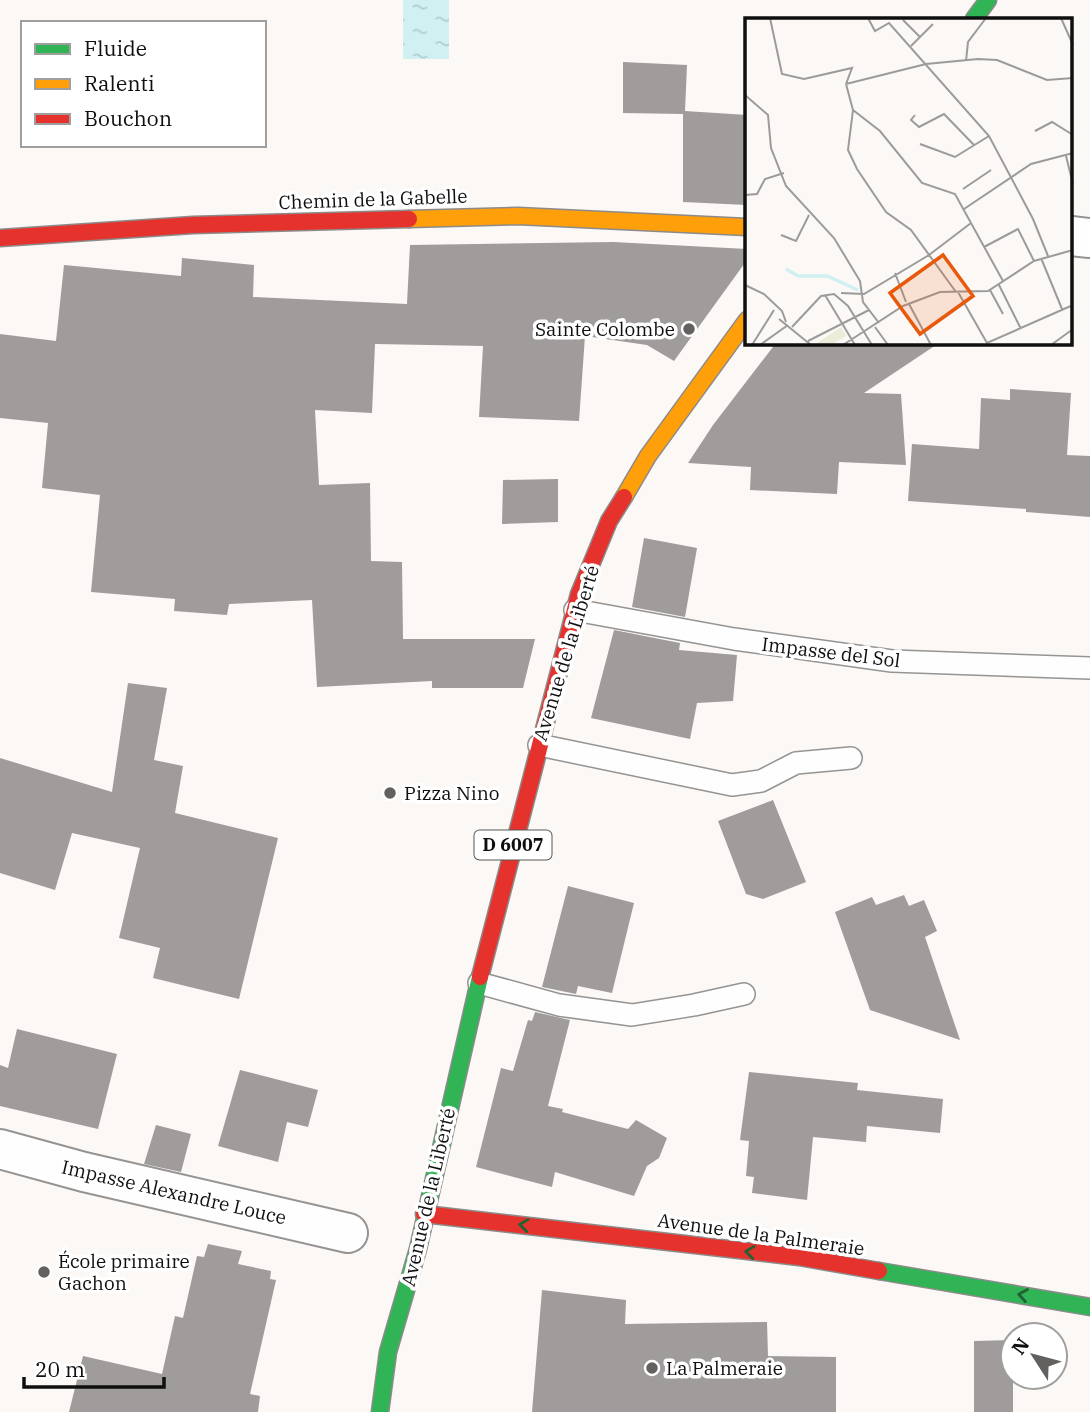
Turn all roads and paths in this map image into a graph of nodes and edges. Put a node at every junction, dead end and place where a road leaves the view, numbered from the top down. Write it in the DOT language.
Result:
graph roads {
  1 [pos="988,0"];
  2 [pos="975,18"];
  3 [pos="745,227"];
  4 [pos="1072,236"];
  5 [pos="0,238"];
  6 [pos="1090,238"];
  7 [pos="745,323"];
  8 [pos="575,610"];
  9 [pos="1090,668"];
  10 [pos="539,744"];
  11 [pos="851,758"];
  12 [pos="479,983"];
  13 [pos="744,994"];
  14 [pos="0,1149"];
  15 [pos="424,1214"];
  16 [pos="348,1233"];
  17 [pos="1090,1307"];
  18 [pos="380,1412"];
  1 -- 2 [label="street"];
  3 -- 5 [label="street, Chemin de la Gabelle"];
  4 -- 6 [label="street"];
  7 -- 8 [label="street, Avenue de la Liberté / D 6007"];
  8 -- 9 [label="lane, Impasse del Sol"];
  8 -- 10 [label="street, Avenue de la Liberté / D 6007"];
  10 -- 11 [label="lane"];
  10 -- 12 [label="street, Avenue de la Liberté / D 6007"];
  12 -- 13 [label="lane"];
  12 -- 15 [label="street, Avenue de la Liberté / D 6007"];
  14 -- 16 [label="street, Impasse Alexandre Louce"];
  17 -- 15 [label="street, Avenue de la Palmeraie, one-way"];
  15 -- 18 [label="street, Avenue de la Liberté / D 6007"];
}
